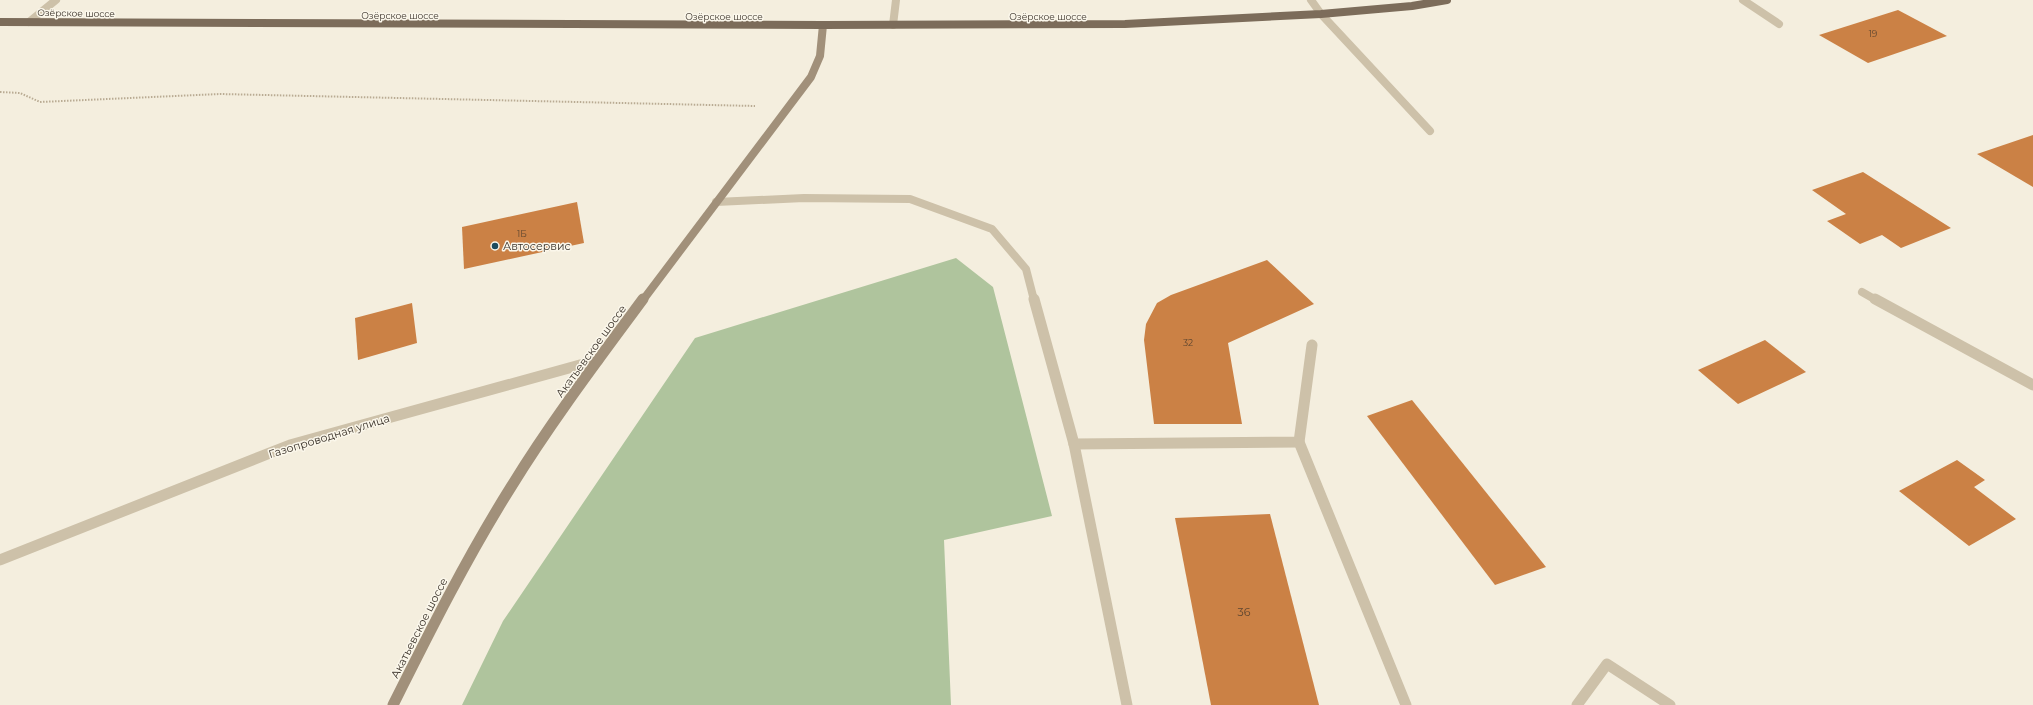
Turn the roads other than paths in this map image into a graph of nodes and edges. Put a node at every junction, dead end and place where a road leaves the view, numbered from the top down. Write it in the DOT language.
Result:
graph roads {
  1 [pos="56,0"];
  2 [pos="896,0"];
  3 [pos="1311,0"];
  4 [pos="1447,0"];
  5 [pos="1743,0"];
  6 [pos="1321,14"];
  7 [pos="0,22"];
  8 [pos="29,22"];
  9 [pos="1779,24"];
  10 [pos="823,25"];
  11 [pos="893,25"];
  12 [pos="1430,131"];
  13 [pos="716,202"];
  14 [pos="1862,292"];
  15 [pos="1312,345"];
  16 [pos="598,360"];
  17 [pos="2033,385"];
  18 [pos="1299,442"];
  19 [pos="1074,444"];
  20 [pos="0,560"];
  21 [pos="393,705"];
  22 [pos="1127,705"];
  23 [pos="1406,705"];
  24 [pos="1578,705"];
  25 [pos="1670,705"];
  1 -- 8 [label="street"];
  2 -- 11 [label="street"];
  3 -- 6 [label="street"];
  4 -- 6 [label="main road, Озёрское шоссе"];
  5 -- 9 [label="street"];
  6 -- 11 [label="main road, Озёрское шоссе"];
  6 -- 12 [label="street"];
  7 -- 8 [label="main road, Озёрское шоссе"];
  8 -- 10 [label="main road, Озёрское шоссе"];
  10 -- 11 [label="main road, Озёрское шоссе"];
  10 -- 13 [label="main road, Акатьевское шоссе"];
  13 -- 16 [label="main road, Акатьевское шоссе"];
  13 -- 19 [label="street"];
  14 -- 17 [label="street"];
  15 -- 18 [label="street"];
  16 -- 20 [label="street, Газопроводная улица"];
  16 -- 21 [label="main road, Акатьевское шоссе"];
  18 -- 19 [label="street"];
  18 -- 23 [label="street"];
  19 -- 22 [label="street"];
  24 -- 25 [label="street"];
}
